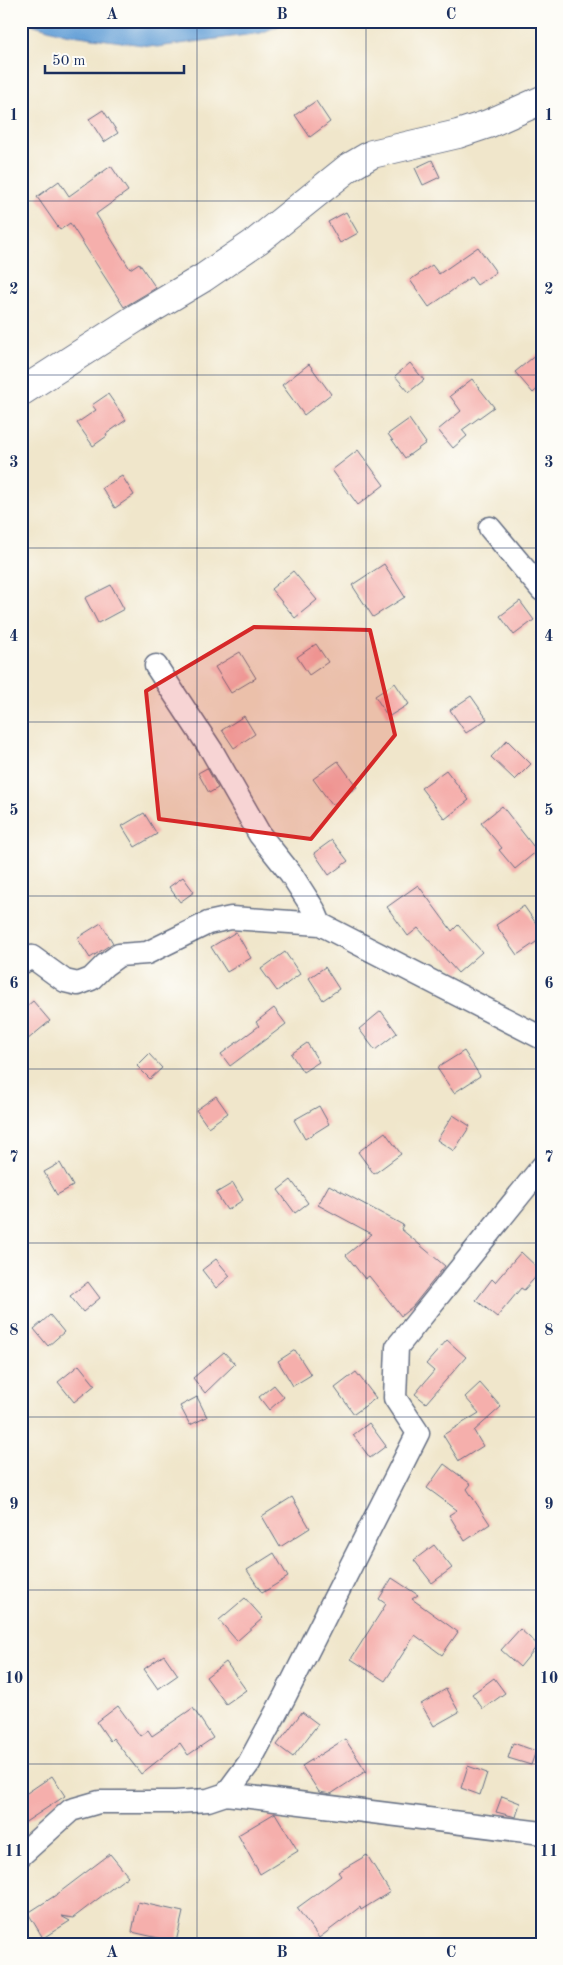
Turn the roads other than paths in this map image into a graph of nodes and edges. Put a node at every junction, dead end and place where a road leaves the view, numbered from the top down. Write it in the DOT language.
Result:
graph roads {
  1 [pos="542,100"];
  2 [pos="21,392"];
  3 [pos="490,528"];
  4 [pos="542,590"];
  5 [pos="156,666"];
  6 [pos="320,924"];
  7 [pos="21,963"];
  8 [pos="542,1038"];
  9 [pos="542,1167"];
  10 [pos="226,1794"];
  11 [pos="542,1833"];
  12 [pos="21,1855"];
  1 -- 2 [label="main road"];
  3 -- 4 [label="street"];
  5 -- 6 [label="street"];
  6 -- 7 [label="street"];
  6 -- 8 [label="street"];
  9 -- 10 [label="street"];
  10 -- 11 [label="street"];
  10 -- 12 [label="street"];
}
